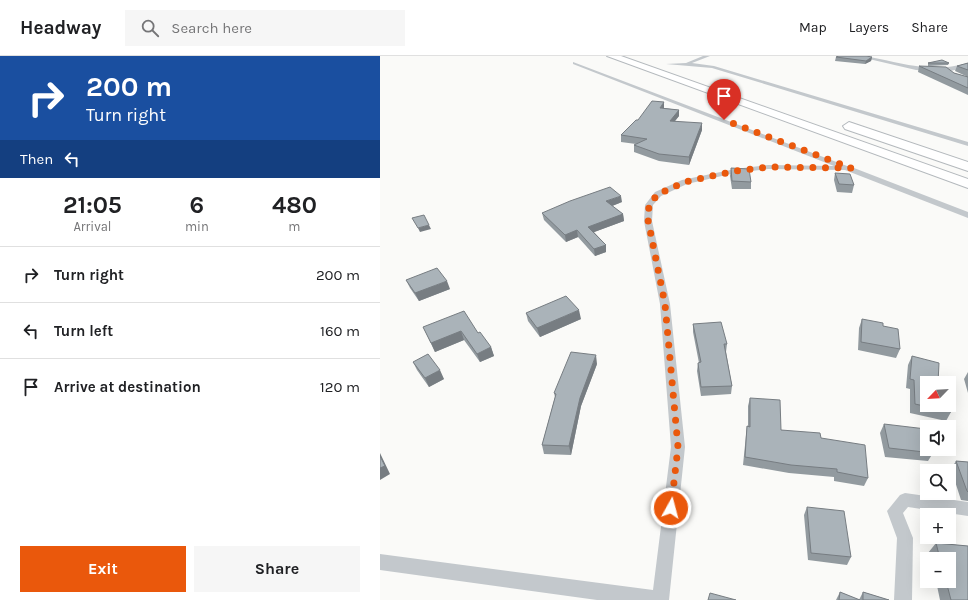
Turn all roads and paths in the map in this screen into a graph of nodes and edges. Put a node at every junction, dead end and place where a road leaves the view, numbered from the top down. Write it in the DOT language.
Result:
graph roads {
  1 [pos="612,56"];
  2 [pos="643,56"];
  3 [pos="708,56"];
  4 [pos="858,56"];
  5 [pos="575,63"];
  6 [pos="668,64"];
  7 [pos="685,64"];
  8 [pos="968,65"];
  9 [pos="916,68"];
  10 [pos="946,70"];
  11 [pos="713,80"];
  12 [pos="841,123"];
  13 [pos="968,144"];
  14 [pos="968,167"];
  15 [pos="851,168"];
  16 [pos="968,184"];
  17 [pos="968,215"];
  18 [pos="968,509"];
  19 [pos="380,562"];
  20 [pos="660,600"];
  21 [pos="903,600"];
  1 -- 16 [label="highway"];
  2 -- 6 [label="highway"];
  3 -- 7 [label="street"];
  4 -- 9 [label="street"];
  5 -- 15 [label="street"];
  6 -- 7 [label="street"];
  6 -- 11 [label="highway"];
  7 -- 13 [label="street"];
  8 -- 10 [label="street"];
  9 -- 10 [label="street"];
  9 -- 10 [label="street"];
  12 -- 14 [label="highway"];
  15 -- 17 [label="street"];
  15 -- 20 [label="street"];
  18 -- 21 [label="street"];
  19 -- 20 [label="street"];
}
